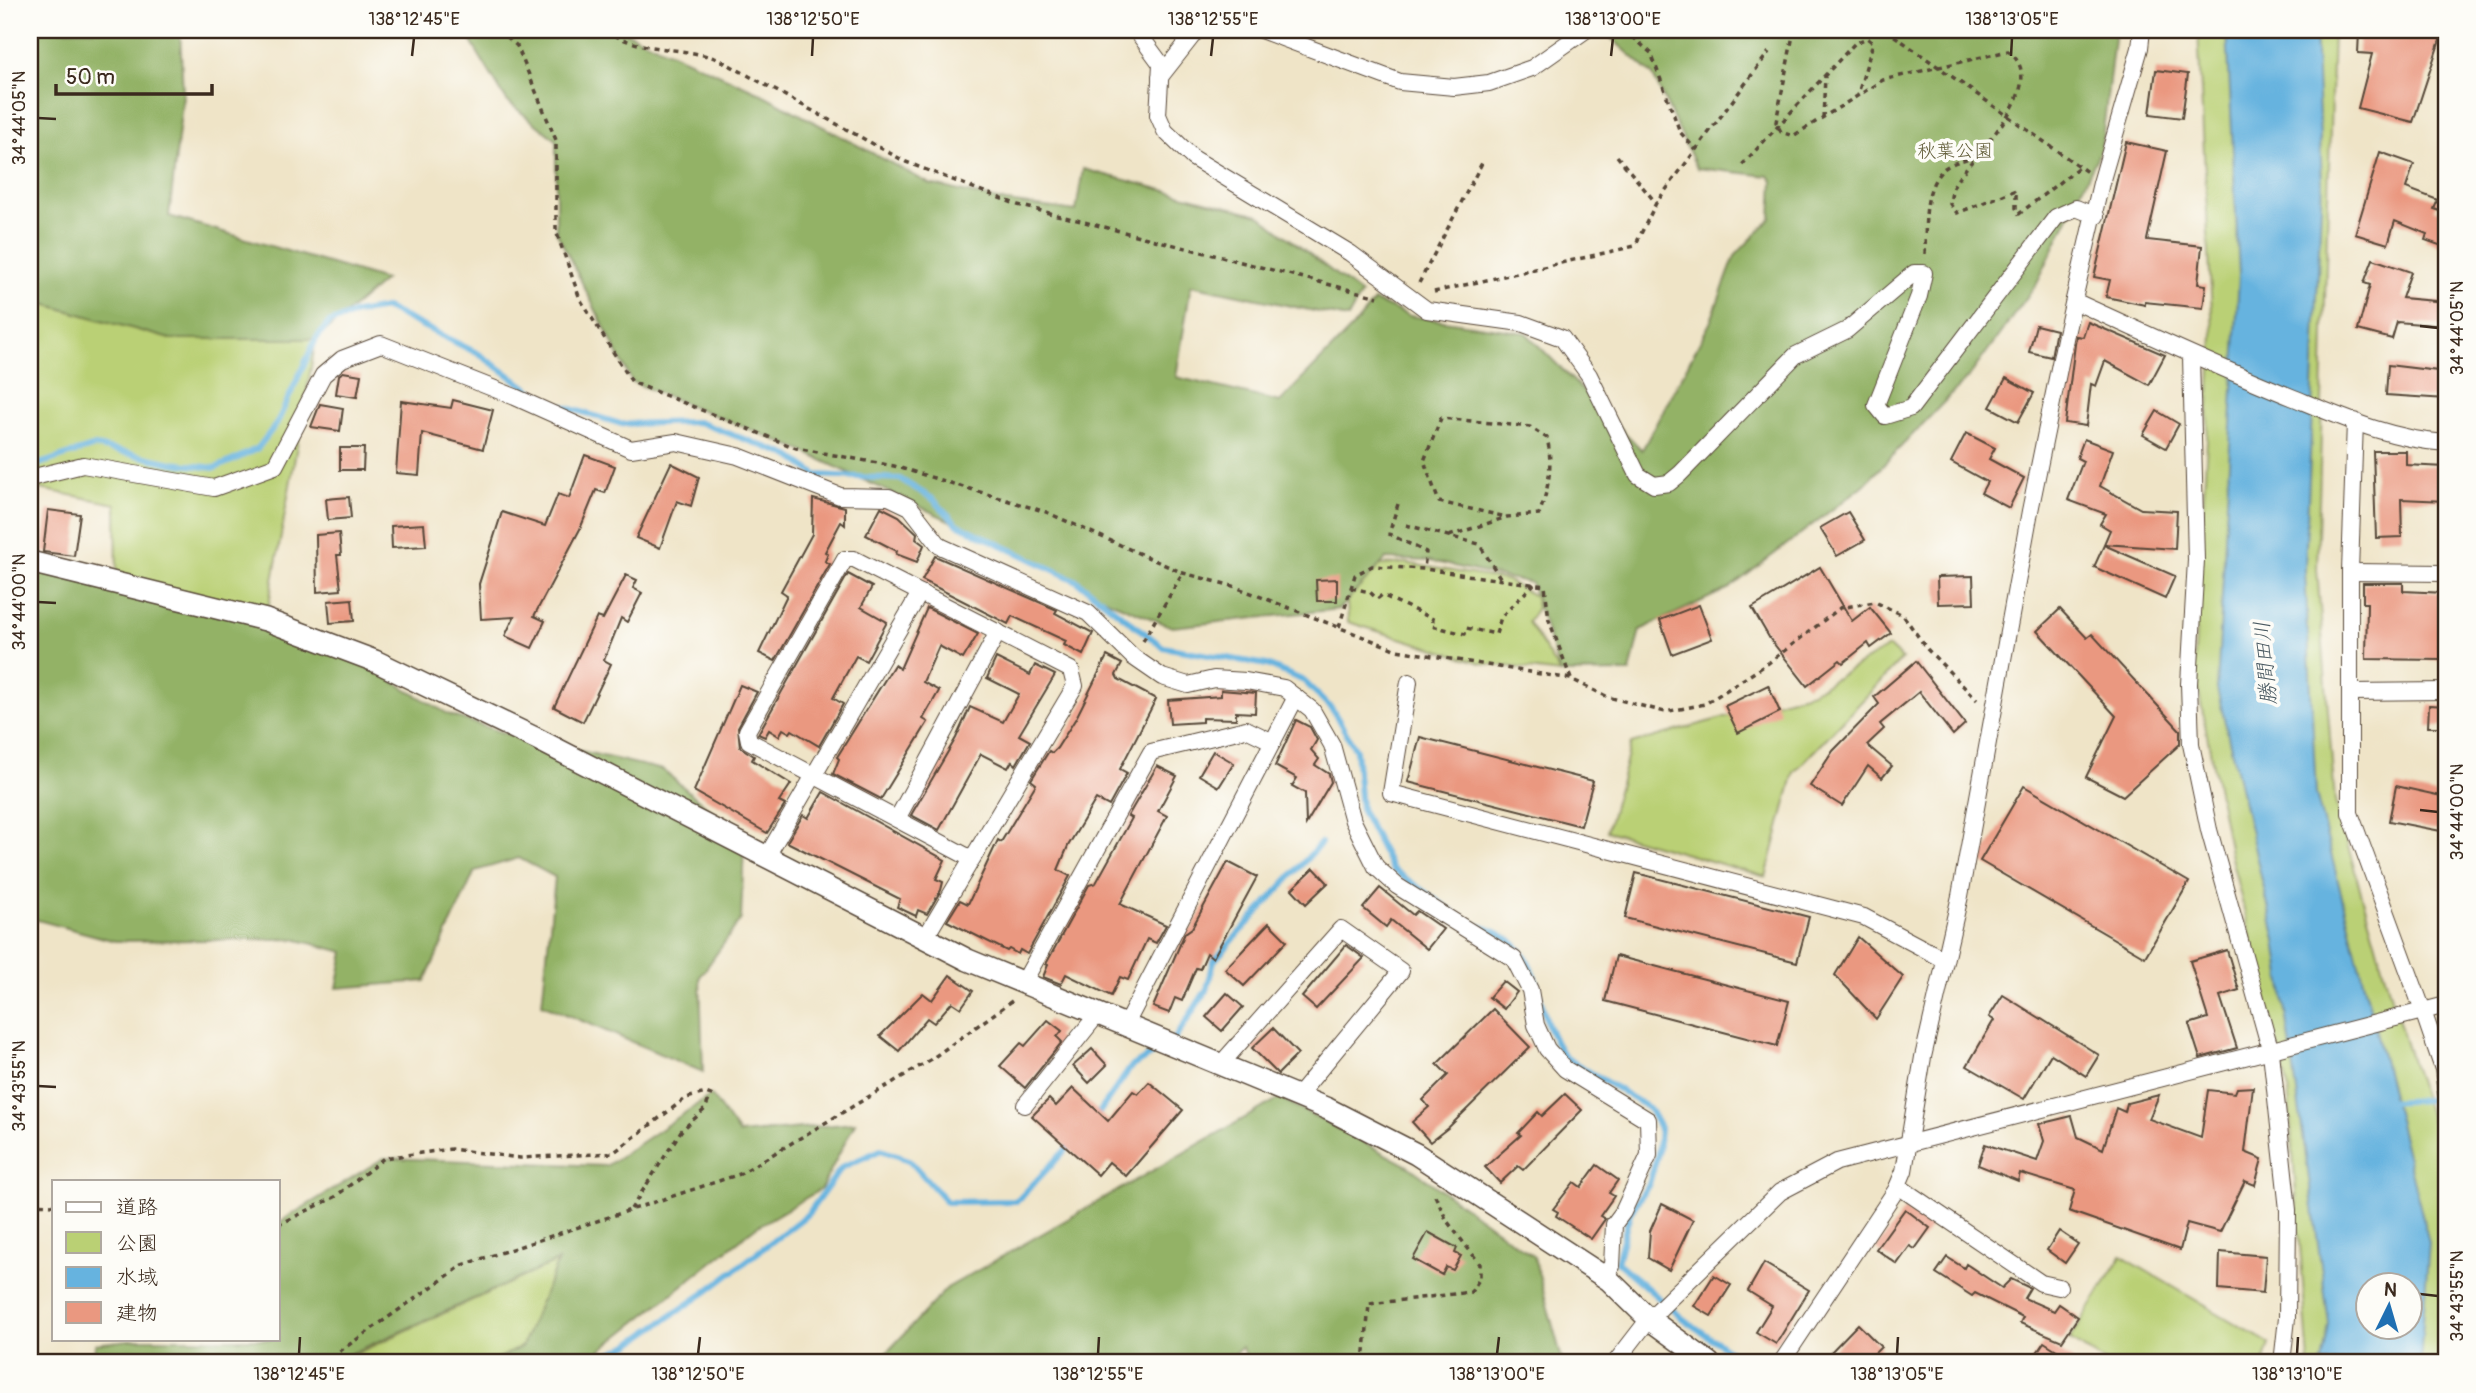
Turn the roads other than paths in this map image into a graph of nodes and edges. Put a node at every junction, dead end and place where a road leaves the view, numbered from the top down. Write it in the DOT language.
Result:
graph roads {
  1 [pos="1136,30"];
  2 [pos="1197,30"];
  3 [pos="1261,30"];
  4 [pos="1586,30"];
  5 [pos="2141,30"];
  6 [pos="1160,77"];
  7 [pos="2096,216"];
  8 [pos="2074,301"];
  9 [pos="2191,356"];
  10 [pos="2349,419"];
  11 [pos="2446,443"];
  12 [pos="30,478"];
  13 [pos="30,562"];
  14 [pos="2350,572"];
  15 [pos="2446,573"];
  16 [pos="920,593"];
  17 [pos="998,632"];
  18 [pos="1409,682"];
  19 [pos="2446,691"];
  20 [pos="2350,692"];
  21 [pos="1296,698"];
  22 [pos="1273,742"];
  23 [pos="814,775"];
  24 [pos="897,819"];
  25 [pos="767,856"];
  26 [pos="972,859"];
  27 [pos="925,938"];
  28 [pos="1945,960"];
  29 [pos="1026,986"];
  30 [pos="2446,1005"];
  31 [pos="2423,1011"];
  32 [pos="1097,1015"];
  33 [pos="1125,1026"];
  34 [pos="2270,1052"];
  35 [pos="1220,1065"];
  36 [pos="2446,1089"];
  37 [pos="1297,1097"];
  38 [pos="1025,1105"];
  39 [pos="1908,1144"];
  40 [pos="1898,1186"];
  41 [pos="1602,1276"];
  42 [pos="2059,1287"];
  43 [pos="1652,1316"];
  44 [pos="1615,1363"];
  45 [pos="1709,1363"];
  46 [pos="1781,1363"];
  47 [pos="2282,1363"];
  1 -- 6 [label="street"];
  2 -- 6 [label="street"];
  3 -- 4 [label="street"];
  5 -- 7 [label="street"];
  6 -- 7 [label="street"];
  7 -- 8 [label="street"];
  8 -- 9 [label="street"];
  8 -- 28 [label="street"];
  9 -- 10 [label="street"];
  9 -- 34 [label="street"];
  10 -- 11 [label="street"];
  10 -- 14 [label="street"];
  12 -- 21 [label="street"];
  13 -- 25 [label="street"];
  14 -- 15 [label="street"];
  14 -- 20 [label="street"];
  16 -- 17 [label="street"];
  16 -- 23 [label="street"];
  16 -- 23 [label="street"];
  17 -- 24 [label="street"];
  17 -- 26 [label="street"];
  18 -- 28 [label="street"];
  19 -- 20 [label="street"];
  20 -- 31 [label="street"];
  21 -- 22 [label="street"];
  21 -- 41 [label="street"];
  22 -- 29 [label="street"];
  22 -- 33 [label="street"];
  23 -- 24 [label="street"];
  23 -- 25 [label="street"];
  24 -- 26 [label="street"];
  25 -- 27 [label="street"];
  26 -- 27 [label="street"];
  27 -- 29 [label="street"];
  28 -- 39 [label="street"];
  29 -- 32 [label="street"];
  30 -- 31 [label="street"];
  31 -- 34 [label="street"];
  31 -- 36 [label="street"];
  32 -- 33 [label="street"];
  32 -- 38 [label="street"];
  33 -- 35 [label="street"];
  34 -- 39 [label="street"];
  34 -- 47 [label="street"];
  35 -- 37 [label="street"];
  35 -- 37 [label="street"];
  37 -- 41 [label="street"];
  39 -- 40 [label="street"];
  39 -- 43 [label="street"];
  40 -- 42 [label="street"];
  40 -- 46 [label="street"];
  41 -- 43 [label="street"];
  43 -- 44 [label="street"];
  43 -- 45 [label="street"];
}
